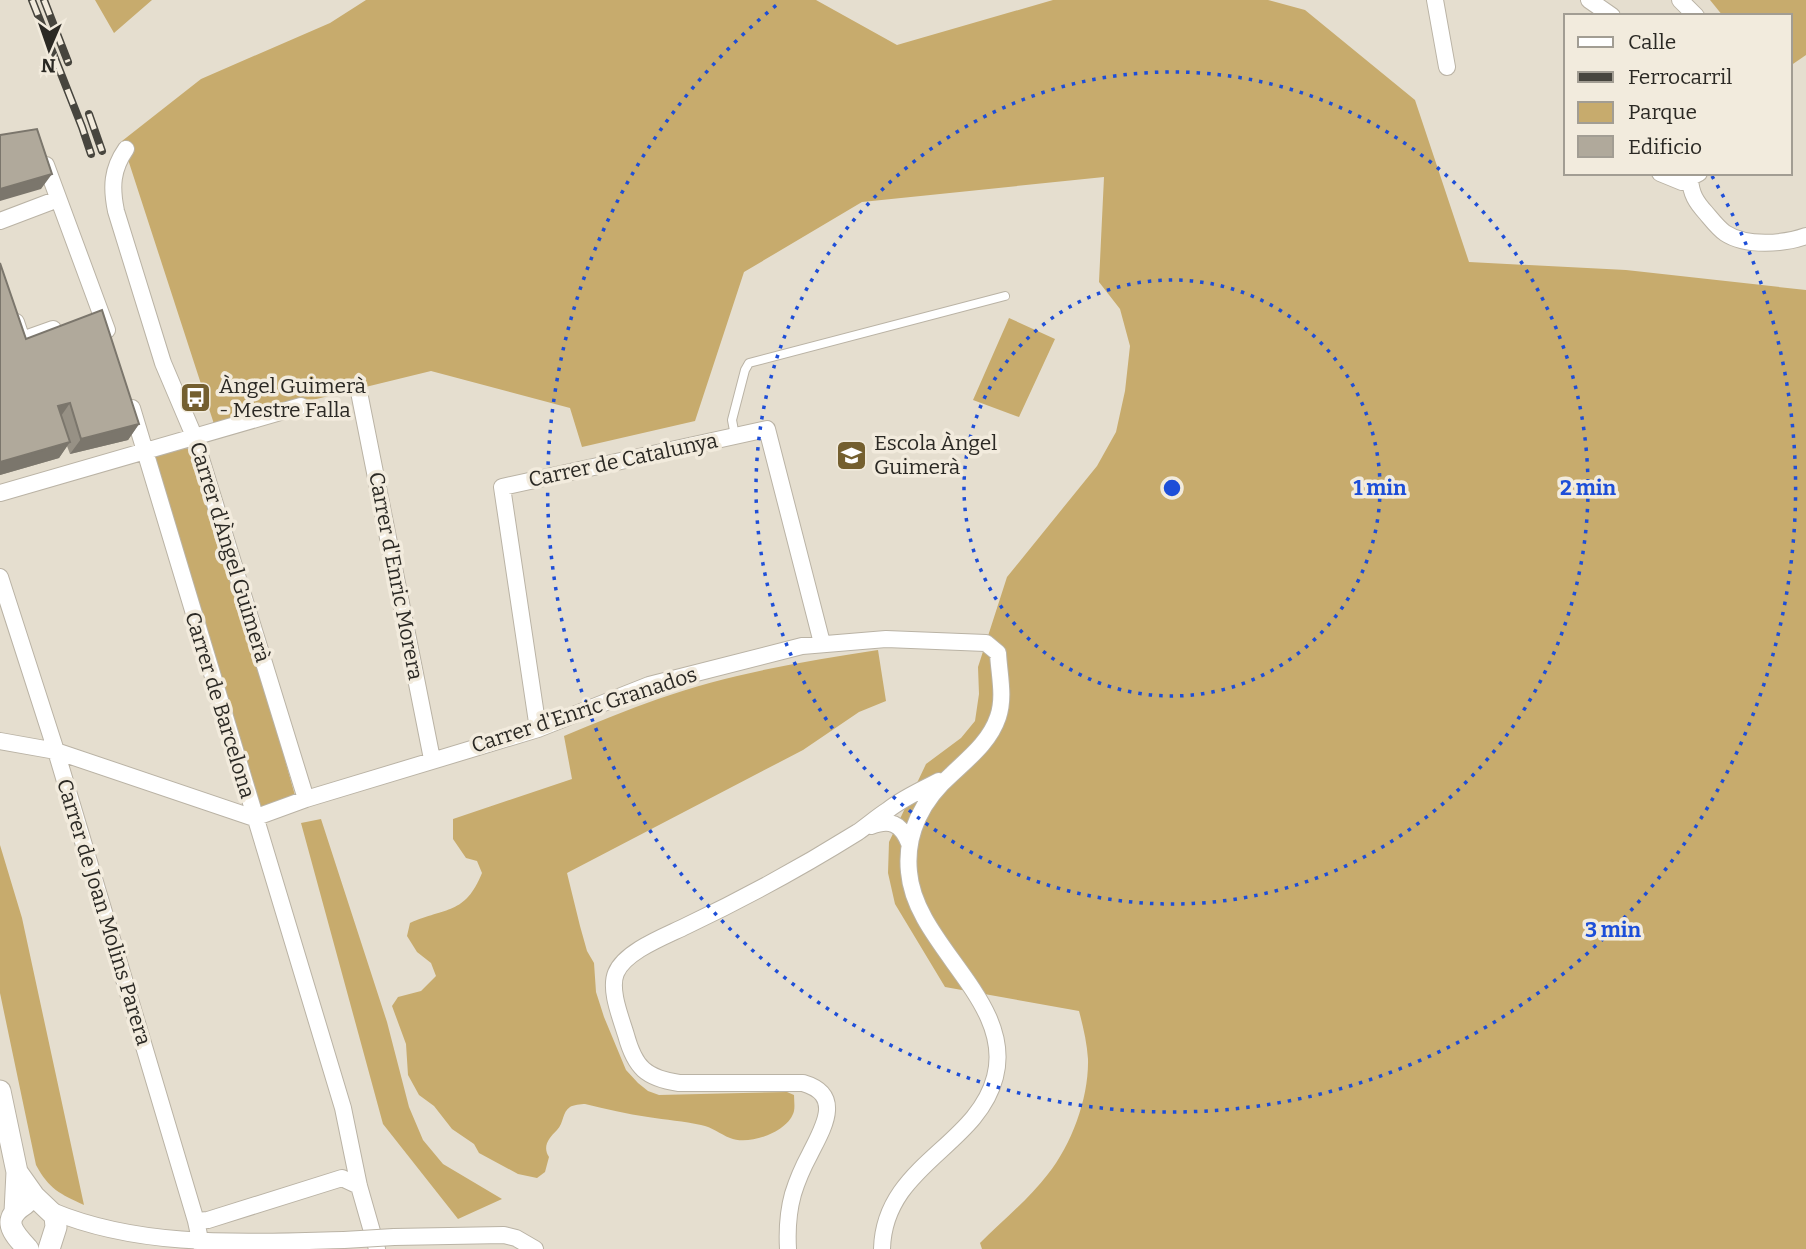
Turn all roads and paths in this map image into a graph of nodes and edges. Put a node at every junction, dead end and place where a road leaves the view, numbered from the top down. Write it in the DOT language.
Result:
graph roads {
  1 [pos="1435,0"];
  2 [pos="1589,0"];
  3 [pos="1680,0"];
  4 [pos="1609,14"];
  5 [pos="1694,14"];
  6 [pos="1447,67"];
  7 [pos="126,149"];
  8 [pos="46,165"];
  9 [pos="1665,175"];
  10 [pos="1694,176"];
  11 [pos="58,199"];
  12 [pos="0,221"];
  13 [pos="1806,236"];
  14 [pos="1005,296"];
  15 [pos="9,304"];
  16 [pos="67,324"];
  17 [pos="115,351"];
  18 [pos="127,390"];
  19 [pos="359,392"];
  20 [pos="301,405"];
  21 [pos="194,436"];
  22 [pos="735,436"];
  23 [pos="143,452"];
  24 [pos="0,493"];
  25 [pos="0,577"];
  26 [pos="822,643"];
  27 [pos="538,729"];
  28 [pos="0,741"];
  29 [pos="56,751"];
  30 [pos="432,760"];
  31 [pos="950,775"];
  32 [pos="306,799"];
  33 [pos="254,818"];
  34 [pos="862,830"];
  35 [pos="909,843"];
  36 [pos="0,1091"];
  37 [pos="17,1172"];
  38 [pos="359,1186"];
  39 [pos="46,1207"];
  40 [pos="196,1221"];
  41 [pos="99,1228"];
  42 [pos="13,1229"];
  43 [pos="51,1241"];
  44 [pos="201,1246"];
  45 [pos="377,1249"];
  46 [pos="535,1249"];
  47 [pos="788,1249"];
  48 [pos="882,1249"];
  1 -- 6 [label="street"];
  2 -- 4 [label="street"];
  3 -- 5 [label="street"];
  7 -- 21 [label="street, Carrer d'Àngel Guimerà"];
  8 -- 11 [label="street"];
  9 -- 10 [label="street"];
  10 -- 13 [label="street"];
  11 -- 12 [label="street"];
  11 -- 17 [label="street"];
  14 -- 22 [label="lane"];
  15 -- 16 [label="street"];
  18 -- 23 [label="street, Carrer de Barcelona"];
  19 -- 30 [label="street, Carrer d'Enric Morera"];
  20 -- 21 [label="street"];
  21 -- 23 [label="street"];
  21 -- 32 [label="street, Carrer d'Àngel Guimerà"];
  22 -- 26 [label="street, Carrer de Catalunya"];
  22 -- 27 [label="street, Carrer de Catalunya"];
  23 -- 24 [label="street"];
  23 -- 33 [label="street, Carrer de Barcelona"];
  25 -- 29 [label="street, Carrer de Joan Molins Parera"];
  26 -- 27 [label="street, Carrer d'Enric Granados"];
  26 -- 31 [label="street, Carrer d'Enric Granados"];
  27 -- 30 [label="street, Carrer d'Enric Granados"];
  28 -- 29 [label="street"];
  29 -- 33 [label="street"];
  29 -- 40 [label="street, Carrer de Joan Molins Parera"];
  30 -- 32 [label="street, Carrer d'Enric Granados"];
  31 -- 34 [label="street"];
  31 -- 35 [label="street, Carrer d'Enric Granados"];
  32 -- 33 [label="street, Carrer d'Enric Granados"];
  33 -- 38 [label="street, Carrer de Barcelona"];
  34 -- 35 [label="street"];
  34 -- 47 [label="street"];
  35 -- 48 [label="street"];
  36 -- 37 [label="main road"];
  37 -- 39 [label="main road"];
  37 -- 42 [label="main road"];
  38 -- 40 [label="street"];
  38 -- 45 [label="street, Carrer de Barcelona"];
  39 -- 41 [label="street"];
  39 -- 42 [label="main road"];
  39 -- 43 [label="main road"];
  40 -- 44 [label="street, Carrer de Joan Molins Parera"];
  41 -- 43 [label="street"];
  41 -- 44 [label="street"];
  42 -- 43 [label="main road"];
  44 -- 46 [label="street, bridge"];
}
